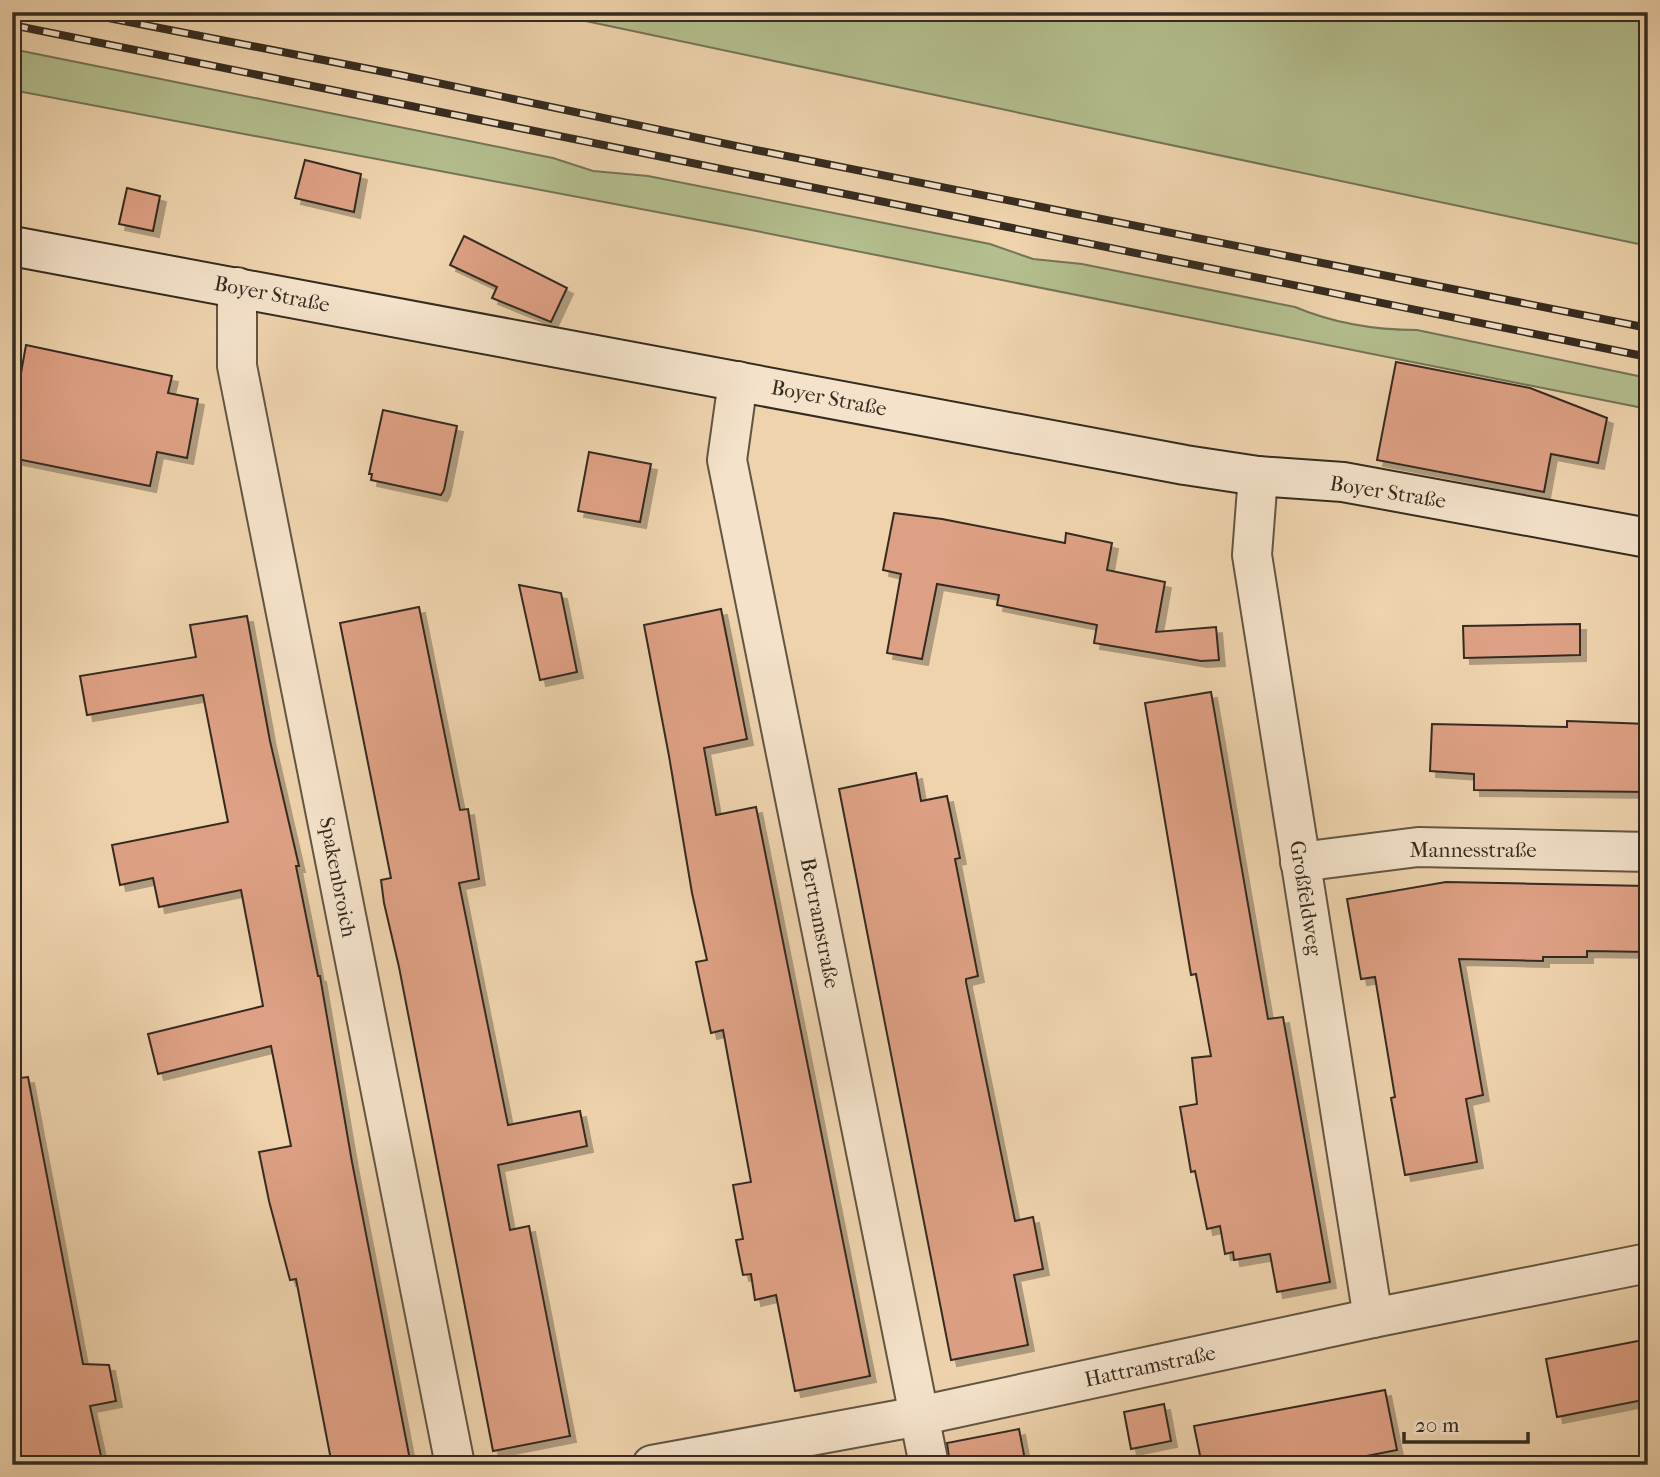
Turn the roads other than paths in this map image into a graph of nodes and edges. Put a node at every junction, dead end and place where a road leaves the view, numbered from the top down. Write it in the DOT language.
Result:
graph roads {
  1 [pos="12,246"];
  2 [pos="237,287"];
  3 [pos="738,381"];
  4 [pos="1258,476"];
  5 [pos="1648,538"];
  6 [pos="1648,852"];
  7 [pos="1300,862"];
  8 [pos="1648,1263"];
  9 [pos="1373,1318"];
  10 [pos="919,1416"];
  11 [pos="455,1465"];
  12 [pos="652,1465"];
  13 [pos="929,1465"];
  1 -- 2 [label="street, Boyer Straße"];
  2 -- 3 [label="street, Boyer Straße"];
  2 -- 11 [label="street, Spakenbroich"];
  3 -- 4 [label="street, Boyer Straße"];
  3 -- 10 [label="street, Bertramstraße"];
  4 -- 5 [label="street, Boyer Straße"];
  4 -- 7 [label="street, Großfeldweg"];
  6 -- 7 [label="street, Mannesstraße"];
  7 -- 9 [label="street, Großfeldweg"];
  8 -- 9 [label="street, Hattramstraße"];
  9 -- 10 [label="street, Hattramstraße"];
  10 -- 12 [label="street, Hattramstraße"];
  10 -- 13 [label="street, Bertramstraße"];
}
